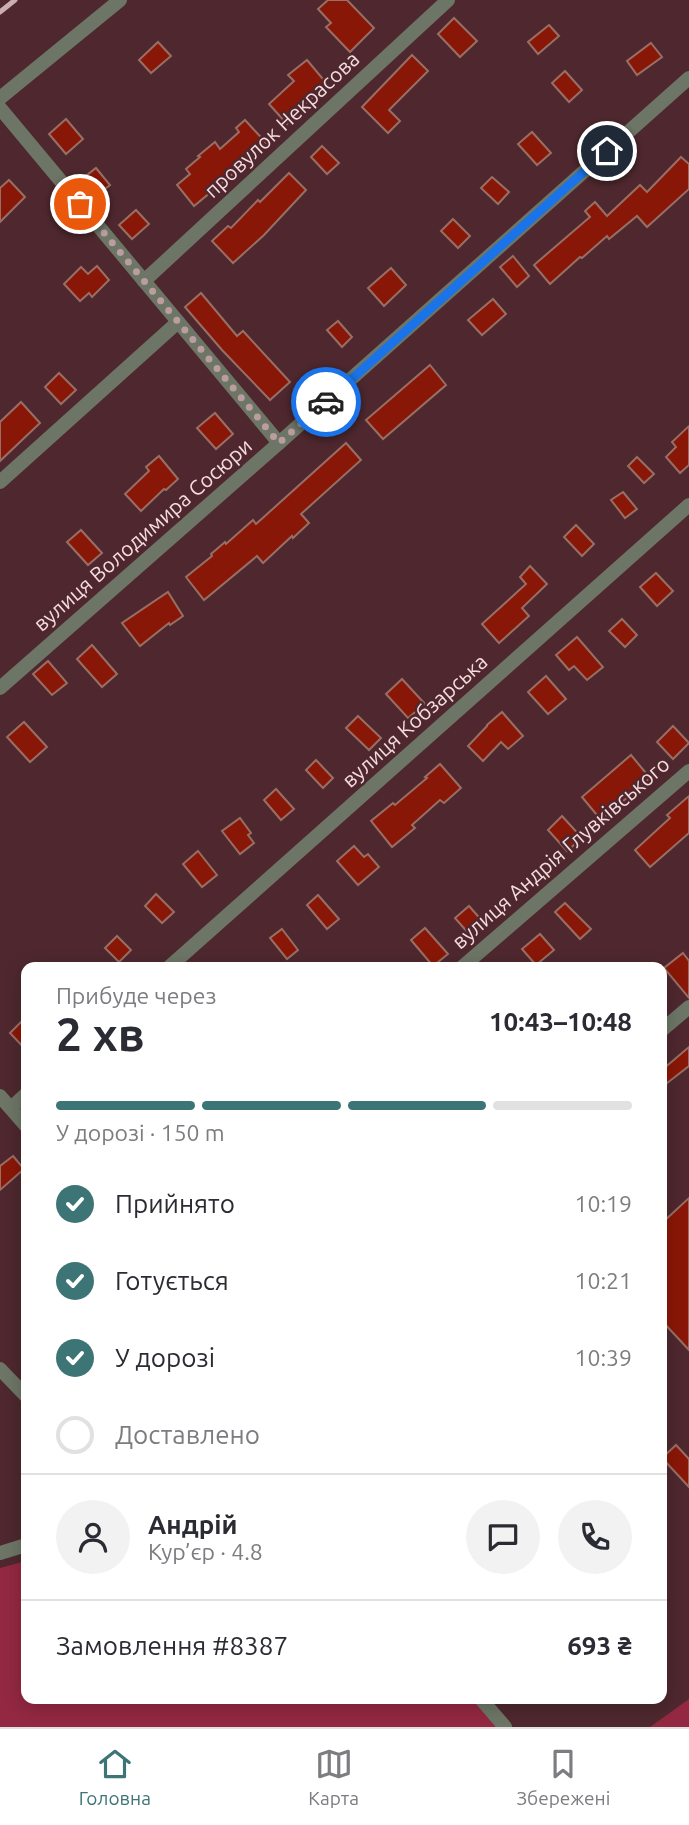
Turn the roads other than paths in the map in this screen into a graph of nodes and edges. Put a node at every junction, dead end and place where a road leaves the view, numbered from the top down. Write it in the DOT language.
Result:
graph roads {
  1 [pos="120,0"];
  2 [pos="448,0"];
  3 [pos="689,78"];
  4 [pos="0,98"];
  5 [pos="0,108"];
  6 [pos="144,281"];
  7 [pos="178,322"];
  8 [pos="279,443"];
  9 [pos="0,482"];
  10 [pos="689,505"];
  11 [pos="0,688"];
  12 [pos="689,771"];
  13 [pos="175,962"];
  14 [pos="468,962"];
  15 [pos="689,1007"];
  16 [pos="667,1026"];
  17 [pos="0,1096"];
  18 [pos="21,1098"];
  19 [pos="10,1108"];
  20 [pos="21,1120"];
  21 [pos="0,1369"];
  22 [pos="21,1391"];
  23 [pos="21,1547"];
  24 [pos="0,1553"];
  25 [pos="485,1704"];
  26 [pos="505,1727"];
  1 -- 4 [label="street"];
  2 -- 6 [label="street, провулок Некрасова"];
  3 -- 8 [label="street, вулиця Володимира Сосюри"];
  5 -- 6 [label="street"];
  6 -- 7 [label="street"];
  7 -- 8 [label="street"];
  7 -- 9 [label="street"];
  8 -- 11 [label="street, вулиця Володимира Сосюри"];
  10 -- 13 [label="street, вулиця Кобзарська"];
  12 -- 14 [label="street, вулиця Андрія Глувківського"];
  15 -- 16 [label="street"];
  17 -- 19 [label="street"];
  18 -- 19 [label="street"];
  19 -- 20 [label="street"];
  21 -- 22 [label="street"];
  23 -- 24 [label="street"];
  25 -- 26 [label="street"];
}
